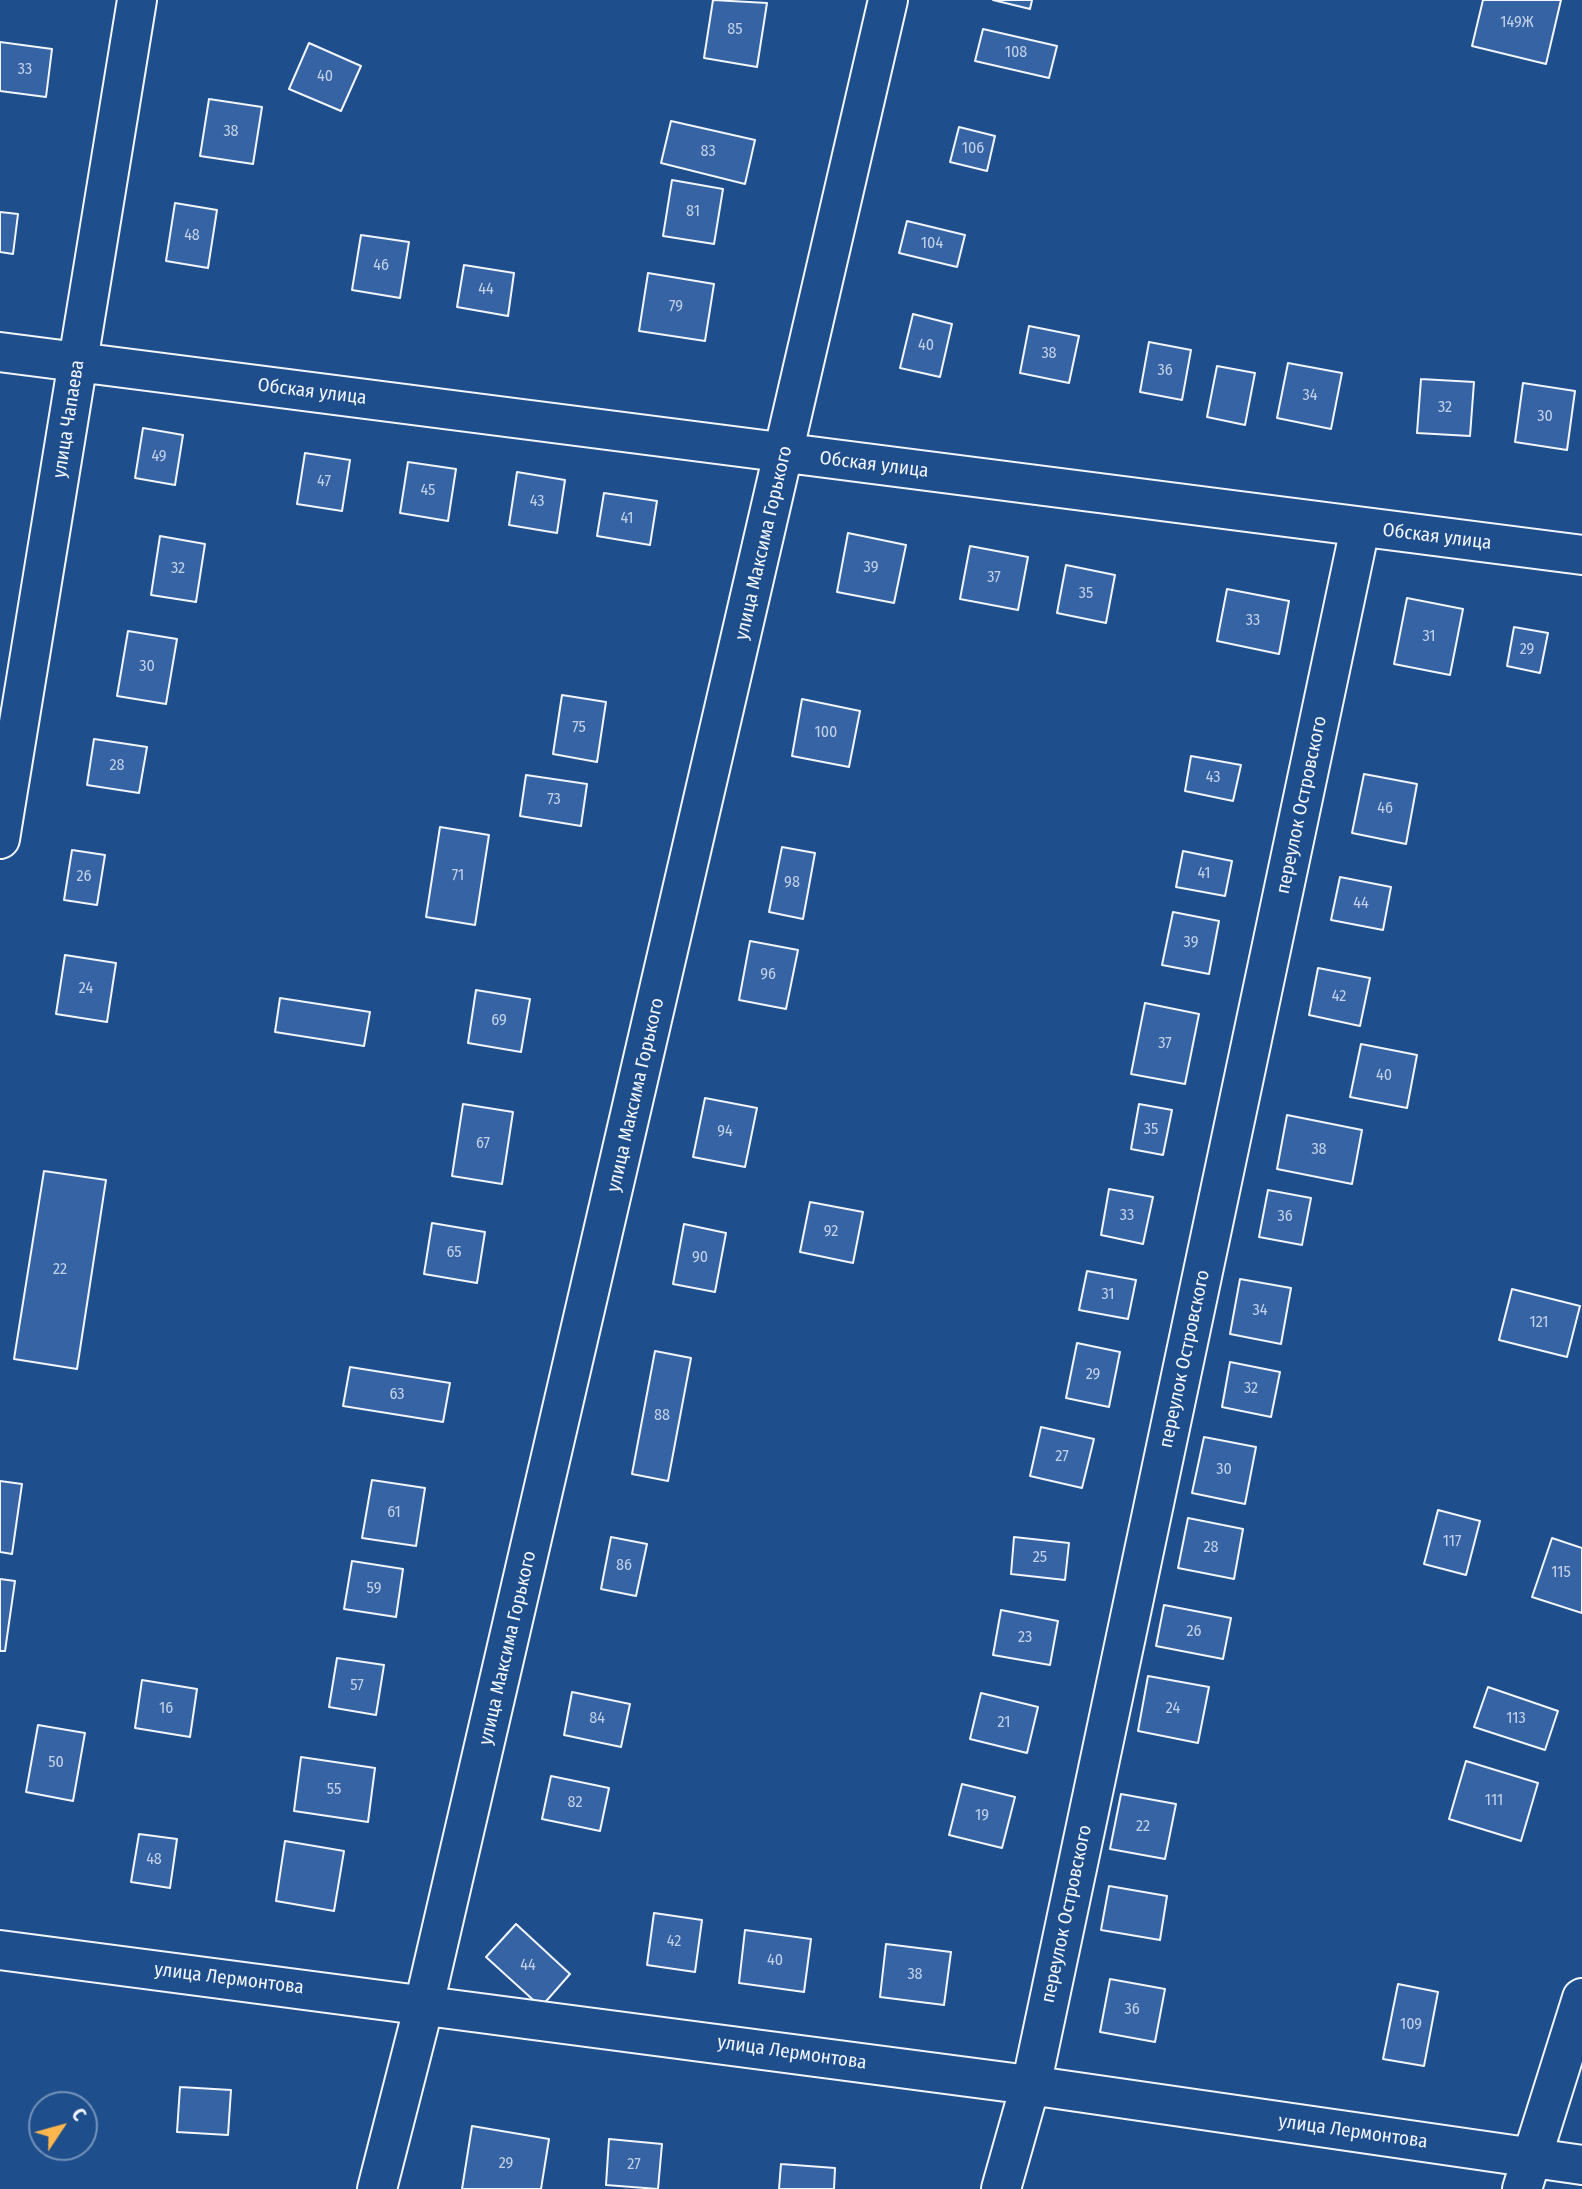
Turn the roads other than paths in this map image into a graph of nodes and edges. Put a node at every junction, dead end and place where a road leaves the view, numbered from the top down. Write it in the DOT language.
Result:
graph roads {
  1 [pos="137,0"];
  2 [pos="888,0"];
  3 [pos="0,352"];
  4 [pos="78,362"];
  5 [pos="785,453"];
  6 [pos="1360,528"];
  7 [pos="1582,555"];
  8 [pos="0,839"];
  9 [pos="0,1950"];
  10 [pos="1582,1998"];
  11 [pos="425,2005"];
  12 [pos="1029,2085"];
  13 [pos="1582,2165"];
  14 [pos="1527,2173"];
  15 [pos="377,2189"];
  16 [pos="1001,2189"];
  1 -- 4 [label="street, улица Чапаева"];
  2 -- 5 [label="street, улица Максима Горького"];
  3 -- 4 [label="street, Обская улица"];
  4 -- 5 [label="street, Обская улица"];
  4 -- 8 [label="street, улица Чапаева"];
  5 -- 6 [label="street, Обская улица"];
  5 -- 11 [label="street, улица Максима Горького"];
  6 -- 7 [label="street, Обская улица"];
  6 -- 12 [label="street, переулок Островского"];
  9 -- 11 [label="street, улица Лермонтова"];
  10 -- 14 [label="street"];
  11 -- 12 [label="street, улица Лермонтова"];
  11 -- 15 [label="street, улица Максима Горького"];
  12 -- 14 [label="street, улица Лермонтова"];
  12 -- 16 [label="street, переулок Островского"];
  13 -- 14 [label="street, улица Лермонтова"];
}
